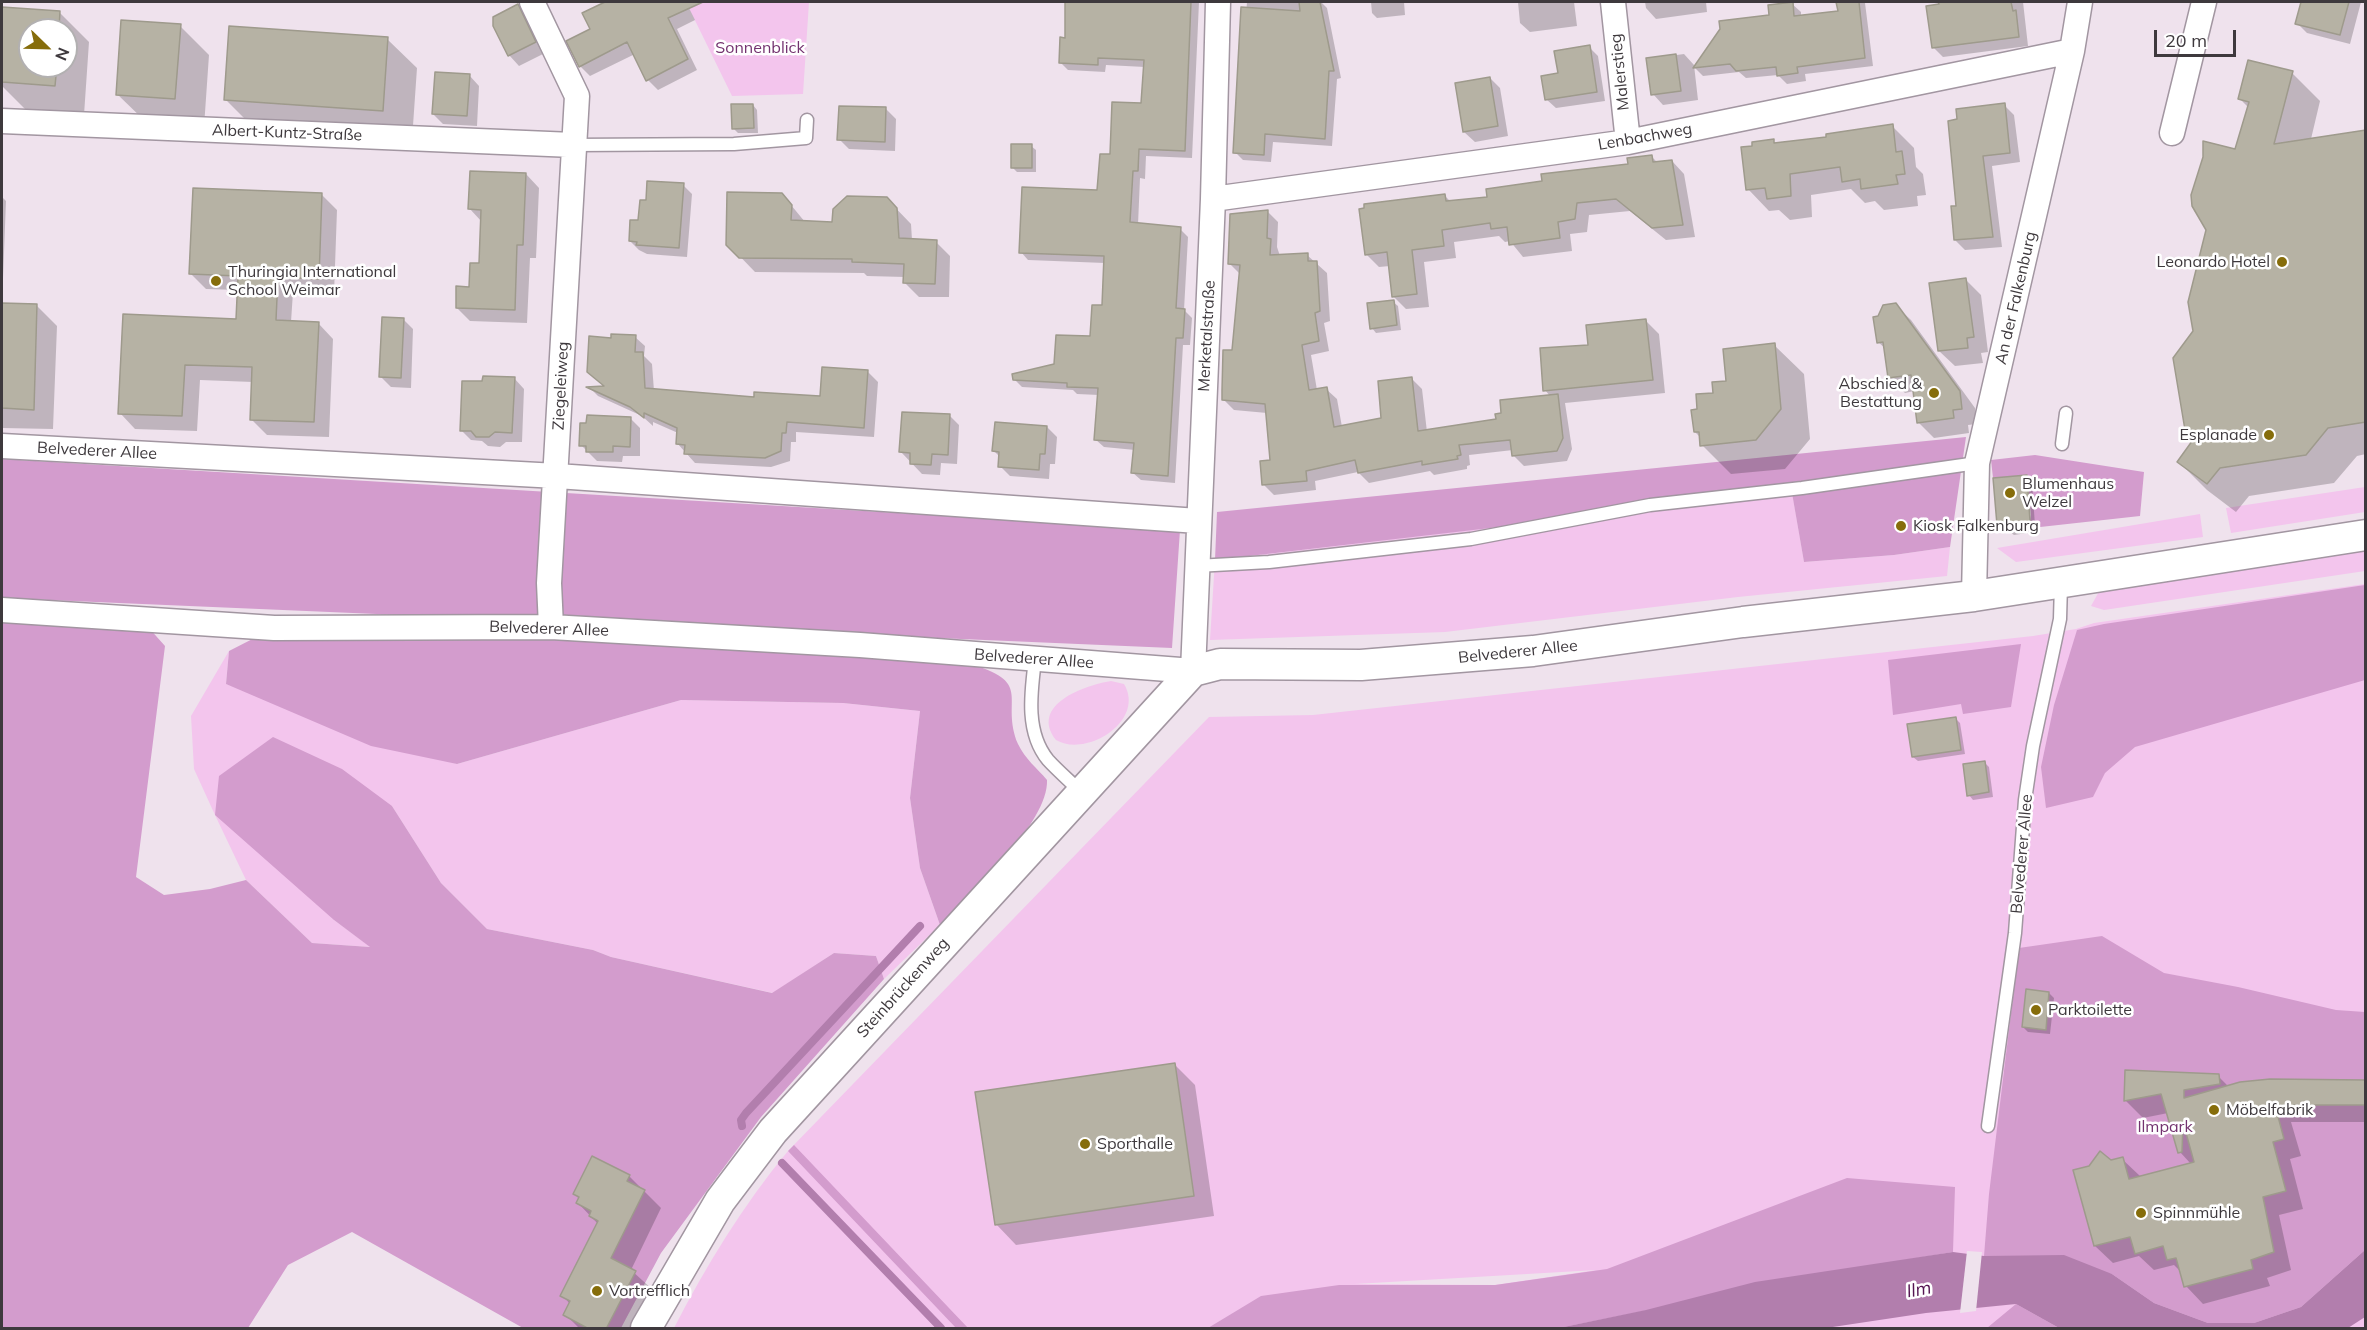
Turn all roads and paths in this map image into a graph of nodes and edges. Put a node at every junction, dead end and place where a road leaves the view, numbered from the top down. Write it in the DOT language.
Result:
graph roads {
  1 [pos="532,2"];
  2 [pos="1218,2"];
  3 [pos="1612,2"];
  4 [pos="2080,2"];
  5 [pos="2204,2"];
  6 [pos="2072,51"];
  7 [pos="807,120"];
  8 [pos="2,121"];
  9 [pos="2172,133"];
  10 [pos="1628,142"];
  11 [pos="573,145"];
  12 [pos="1213,199"];
  13 [pos="2066,413"];
  14 [pos="2062,444"];
  15 [pos="2,446"];
  16 [pos="1977,463"];
  17 [pos="557,476"];
  18 [pos="1198,521"];
  19 [pos="2366,535"];
  20 [pos="1196,566"];
  21 [pos="2061,584"];
  22 [pos="1974,596"];
  23 [pos="2,610"];
  24 [pos="551,627"];
  25 [pos="1035,660"];
  26 [pos="1193,671"];
  27 [pos="1082,793"];
  28 [pos="1988,1126"];
  29 [pos="646,1329"];
  1 -- 11 [label="street, Ziegeleiweg"];
  2 -- 12 [label="street, Merketalstraße"];
  3 -- 10 [label="street, Malerstieg"];
  4 -- 6 [label="street, An der Falkenburg"];
  5 -- 9 [label="street"];
  6 -- 10 [label="street, Lenbachweg"];
  6 -- 16 [label="street, An der Falkenburg"];
  7 -- 11 [label="lane"];
  8 -- 11 [label="street, Albert-Kuntz-Straße"];
  10 -- 12 [label="street, Lenbachweg"];
  11 -- 17 [label="street, Ziegeleiweg"];
  12 -- 18 [label="street, Merketalstraße"];
  13 -- 14 [label="lane"];
  15 -- 17 [label="street, Belvederer Allee"];
  16 -- 20 [label="lane"];
  16 -- 22 [label="street, An der Falkenburg"];
  17 -- 18 [label="street, Belvederer Allee"];
  17 -- 24 [label="street, Ziegeleiweg"];
  18 -- 20 [label="street, Merketalstraße"];
  19 -- 21 [label="street, Belvederer Allee"];
  20 -- 26 [label="street, Merketalstraße"];
  21 -- 22 [label="street, Belvederer Allee"];
  21 -- 28 [label="lane, Belvederer Allee"];
  22 -- 26 [label="street, Belvederer Allee"];
  23 -- 24 [label="street, Belvederer Allee"];
  24 -- 25 [label="street, Belvederer Allee"];
  25 -- 26 [label="street, Belvederer Allee"];
  25 -- 27 [label="lane"];
  26 -- 27 [label="street, Steinbrückenweg"];
  27 -- 29 [label="street, Steinbrückenweg"];
}
